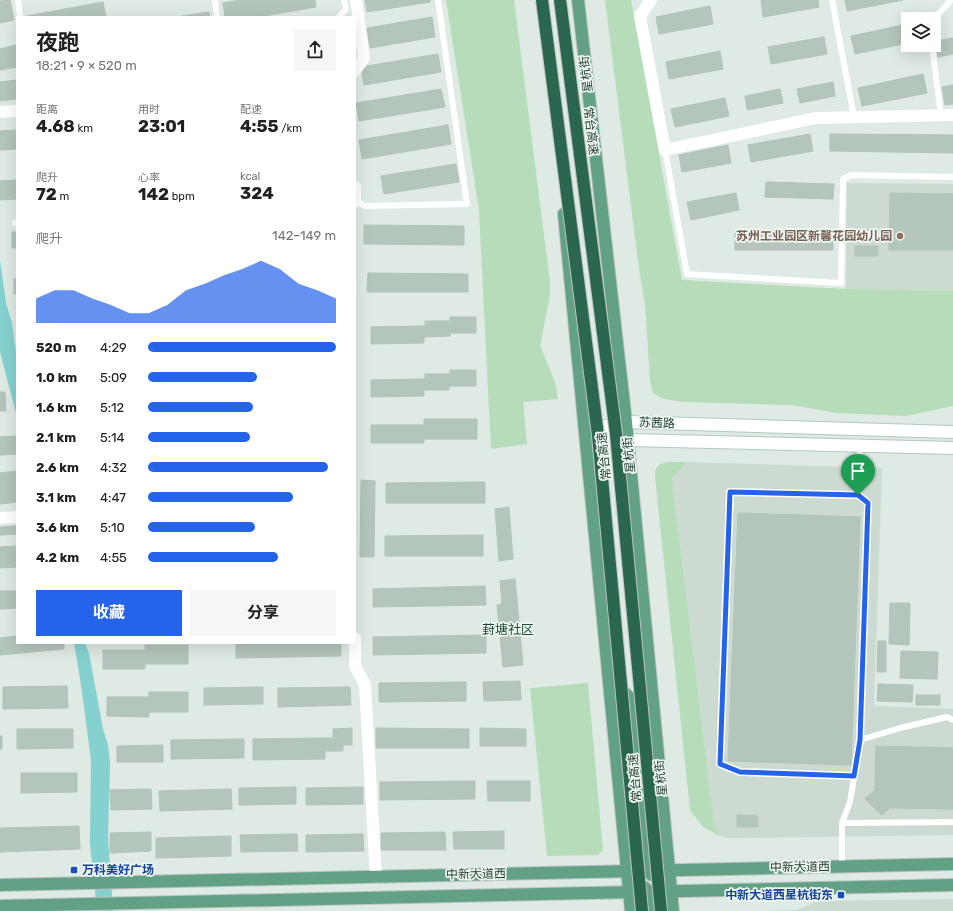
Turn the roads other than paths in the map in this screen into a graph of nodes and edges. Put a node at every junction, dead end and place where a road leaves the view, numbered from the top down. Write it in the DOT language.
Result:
graph roads {
  1 [pos="18,0"];
  2 [pos="215,0"];
  3 [pos="344,0"];
  4 [pos="356,0"];
  5 [pos="438,0"];
  6 [pos="541,0"];
  7 [pos="560,0"];
  8 [pos="578,0"];
  9 [pos="651,0"];
  10 [pos="832,0"];
  11 [pos="951,0"];
  12 [pos="941,12"];
  13 [pos="20,16"];
  14 [pos="217,16"];
  15 [pos="340,16"];
  16 [pos="934,52"];
  17 [pos="359,58"];
  18 [pos="356,68"];
  19 [pos="16,111"];
  20 [pos="0,112"];
  21 [pos="947,115"];
  22 [pos="854,117"];
  23 [pos="665,150"];
  24 [pos="953,177"];
  25 [pos="356,198"];
  26 [pos="626,422"];
  27 [pos="586,430"];
  28 [pos="953,432"];
  29 [pos="628,440"];
  30 [pos="860,445"];
  31 [pos="953,448"];
  32 [pos="858,495"];
  33 [pos="16,517"];
  34 [pos="0,518"];
  35 [pos="355,644"];
  36 [pos="608,678"];
  37 [pos="953,720"];
  38 [pos="860,740"];
  39 [pos="854,776"];
  40 [pos="953,822"];
  41 [pos="842,823"];
  42 [pos="953,864"];
  43 [pos="842,866"];
  44 [pos="647,870"];
  45 [pos="670,870"];
  46 [pos="627,871"];
  47 [pos="376,876"];
  48 [pos="133,882"];
  49 [pos="0,885"];
  50 [pos="953,885"];
  51 [pos="671,891"];
  52 [pos="629,892"];
  53 [pos="649,892"];
  54 [pos="134,903"];
  55 [pos="0,906"];
  56 [pos="630,911"];
  57 [pos="642,911"];
  58 [pos="651,911"];
  59 [pos="661,911"];
  60 [pos="673,911"];
  1 -- 13 [label="lane"];
  2 -- 14 [label="lane"];
  3 -- 15 [label="lane"];
  4 -- 17 [label="street"];
  5 -- 25 [label="lane"];
  6 -- 27 [label="main road"];
  6 -- 57 [label="highway, 常台高速, bridge"];
  7 -- 59 [label="highway, 常台高速, bridge"];
  8 -- 26 [label="main road, 星杭街"];
  9 -- 23 [label="street"];
  10 -- 22 [label="lane"];
  11 -- 12 [label="lane"];
  16 -- 21 [label="lane"];
  17 -- 18 [label="street"];
  19 -- 20 [label="street"];
  21 -- 22 [label="street"];
  22 -- 23 [label="street"];
  23 -- 24 [label="lane"];
  26 -- 27 [label="street, 苏茜路"];
  26 -- 28 [label="street, 苏茜路"];
  26 -- 29 [label="main road, 星杭街"];
  27 -- 29 [label="street, 苏茜路"];
  27 -- 36 [label="main road"];
  29 -- 30 [label="street, 苏茜路"];
  29 -- 45 [label="main road, 星杭街"];
  30 -- 31 [label="street, 苏茜路"];
  30 -- 32 [label="lane"];
  32 -- 38 [label="lane"];
  32 -- 39 [label="lane"];
  33 -- 34 [label="street"];
  35 -- 47 [label="street"];
  36 -- 44 [label="main road"];
  36 -- 46 [label="main road"];
  37 -- 38 [label="lane"];
  38 -- 39 [label="lane"];
  39 -- 41 [label="lane"];
  40 -- 41 [label="lane"];
  41 -- 43 [label="lane"];
  42 -- 43 [label="main road, 中新大道西"];
  43 -- 45 [label="main road, 中新大道西"];
  44 -- 45 [label="main road, 中新大道西"];
  44 -- 46 [label="main road, 中新大道西"];
  44 -- 51 [label="main road"];
  45 -- 51 [label="main road, 星杭街"];
  46 -- 47 [label="main road, 中新大道西"];
  46 -- 52 [label="main road"];
  46 -- 53 [label="main road"];
  47 -- 48 [label="main road, 中新大道西"];
  48 -- 49 [label="main road, 中新大道西"];
  48 -- 54 [label="main road"];
  50 -- 51 [label="main road, 中新大道西"];
  51 -- 53 [label="main road, 中新大道西"];
  51 -- 60 [label="main road, 星杭街"];
  52 -- 53 [label="main road, 中新大道西"];
  52 -- 54 [label="main road, 中新大道西"];
  52 -- 56 [label="main road"];
  53 -- 58 [label="main road"];
  54 -- 55 [label="main road, 中新大道西"];
}
